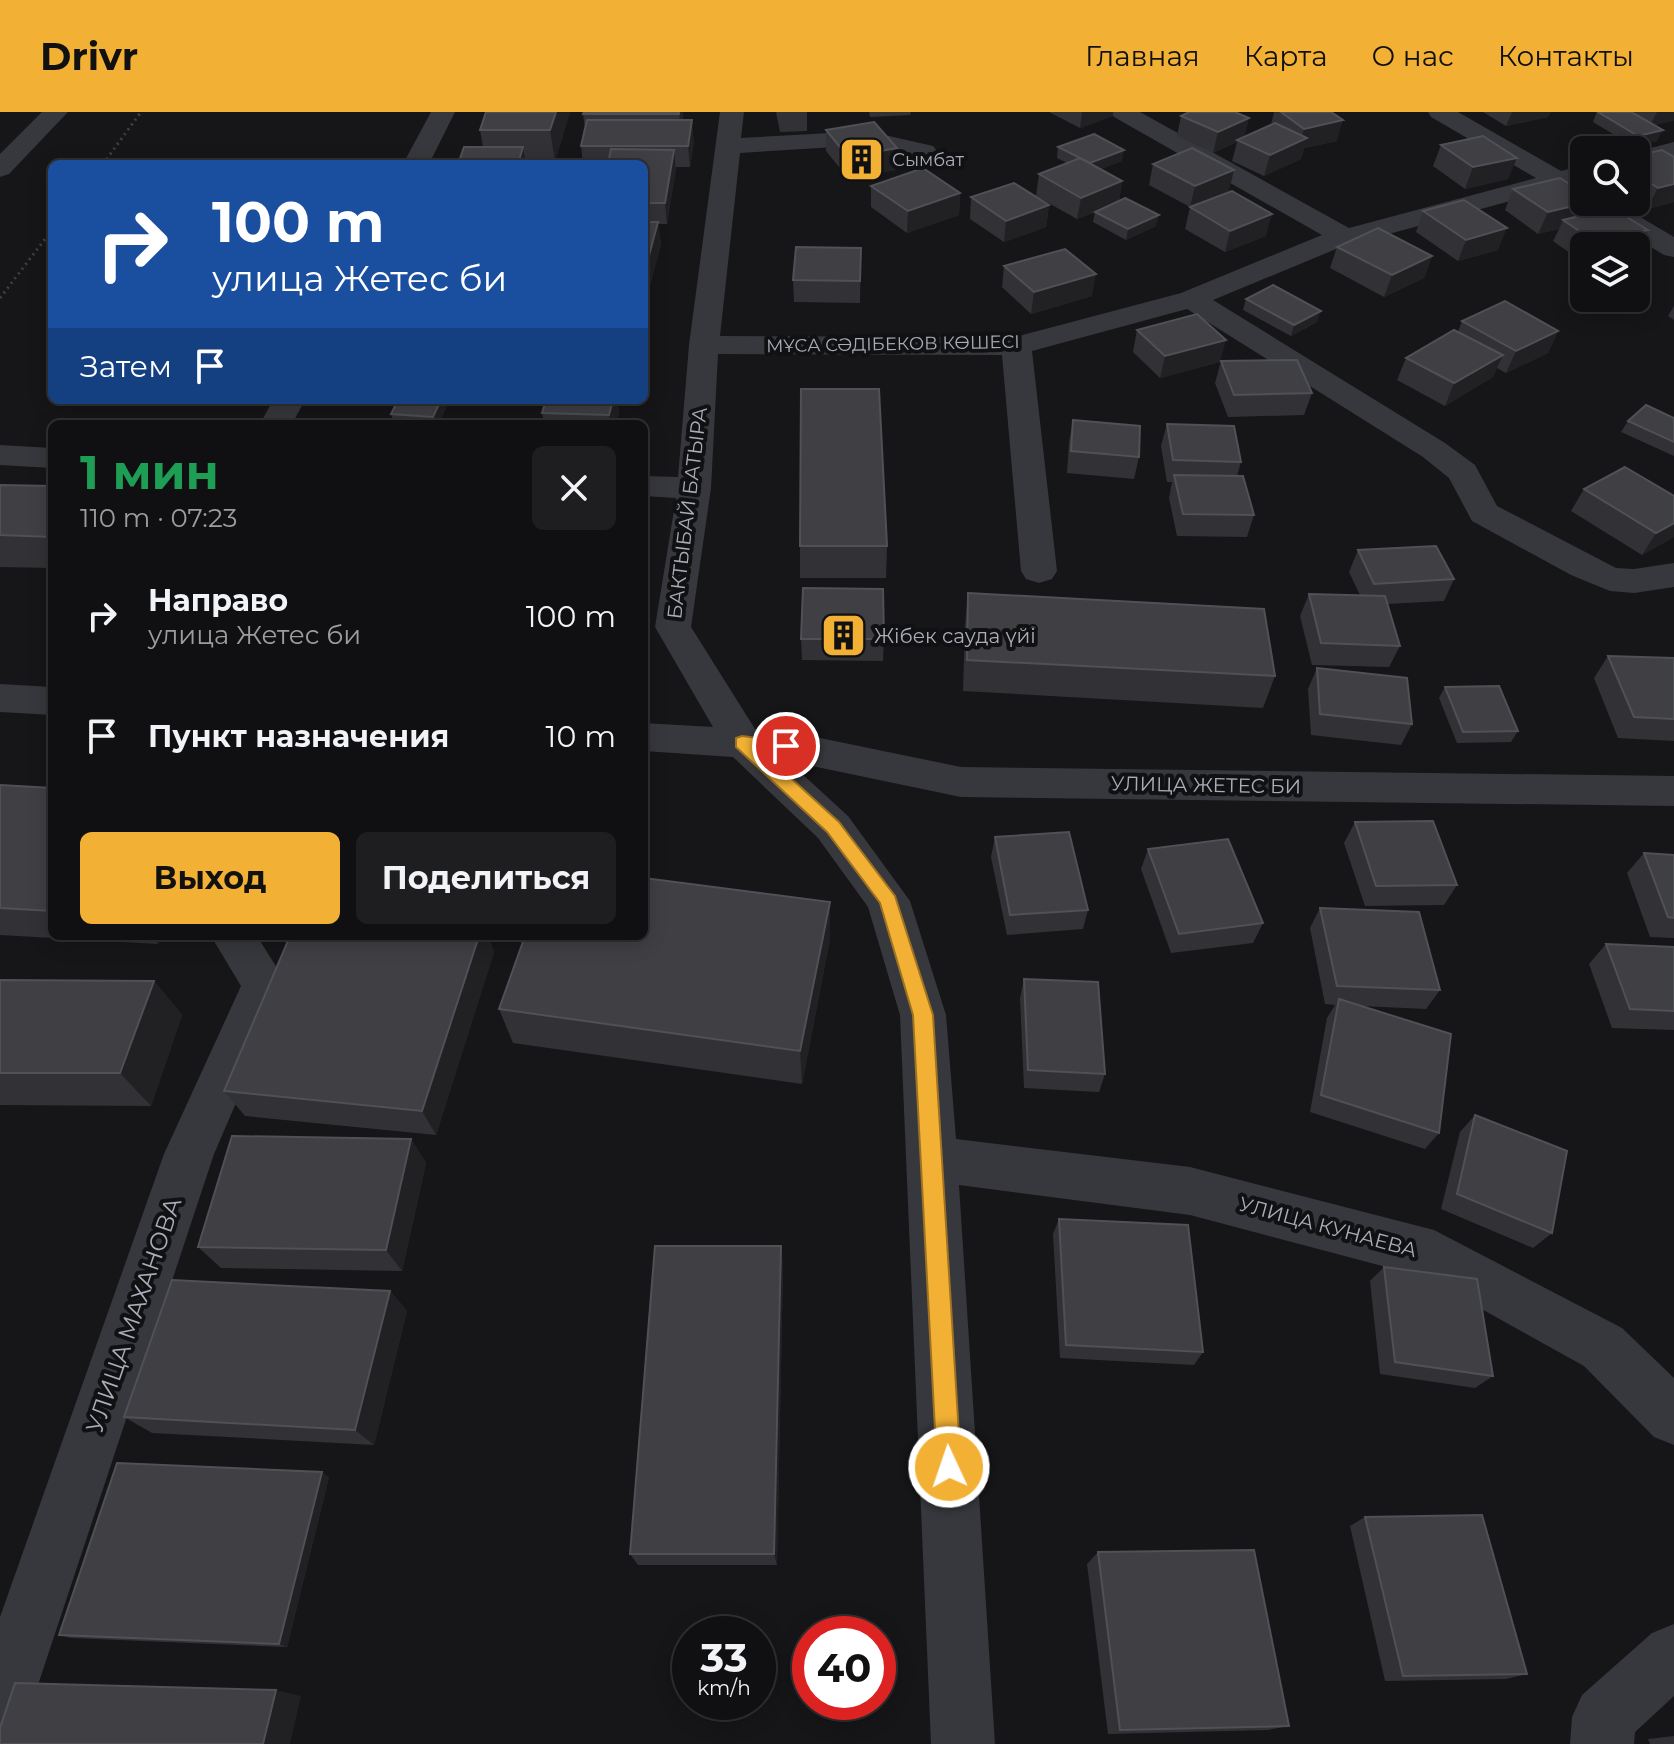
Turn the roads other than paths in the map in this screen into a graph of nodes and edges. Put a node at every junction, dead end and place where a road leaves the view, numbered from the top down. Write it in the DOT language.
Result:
graph roads {
  1 [pos="56,112"];
  2 [pos="443,112"];
  3 [pos="1123,112"];
  4 [pos="1440,112"];
  5 [pos="730,129"];
  6 [pos="1674,150"];
  7 [pos="924,151"];
  8 [pos="1650,156"];
  9 [pos="418,160"];
  10 [pos="0,169"];
  11 [pos="1570,176"];
  12 [pos="1570,176"];
  13 [pos="1619,216"];
  14 [pos="1346,237"];
  15 [pos="1674,249"];
  16 [pos="1191,299"];
  17 [pos="704,345"];
  18 [pos="1016,346"];
  19 [pos="0,455"];
  20 [pos="48,458"];
  21 [pos="648,486"];
  22 [pos="694,488"];
  23 [pos="1039,571"];
  24 [pos="1674,575"];
  25 [pos="0,698"];
  26 [pos="48,701"];
  27 [pos="648,737"];
  28 [pos="742,742"];
  29 [pos="1674,791"];
  30 [pos="236,940"];
  31 [pos="933,1159"];
  32 [pos="1674,1417"];
  33 [pos="1674,1655"];
  34 [pos="0,1706"];
  35 [pos="963,1744"];
  36 [pos="1602,1744"];
  1 -- 10 [label="street"];
  2 -- 9 [label="street"];
  3 -- 14 [label="street"];
  4 -- 12 [label="street"];
  5 -- 7 [label="street"];
  5 -- 17 [label="street, БАКТЫБАЙ БАТЫРА"];
  6 -- 8 [label="street"];
  11 -- 14 [label="street, МҰСА СӘДІБЕКОВ КӨШЕСІ"];
  13 -- 15 [label="street"];
  14 -- 16 [label="street, МҰСА СӘДІБЕКОВ КӨШЕСІ"];
  16 -- 18 [label="street, МҰСА СӘДІБЕКОВ КӨШЕСІ"];
  16 -- 24 [label="street"];
  17 -- 18 [label="street, МҰСА СӘДІБЕКОВ КӨШЕСІ"];
  17 -- 22 [label="street, БАКТЫБАЙ БАТЫРА"];
  18 -- 23 [label="street"];
  19 -- 20 [label="street"];
  21 -- 22 [label="street"];
  22 -- 28 [label="street, БАКТЫБАЙ БАТЫРА"];
  25 -- 26 [label="street"];
  27 -- 28 [label="street, УЛИЦА ЖЕТЕС БИ"];
  28 -- 29 [label="street, УЛИЦА ЖЕТЕС БИ"];
  28 -- 31 [label="street, БАКТЫБАЙ БАТЫРА"];
  30 -- 34 [label="street, УЛИЦА МАХАНОВА"];
  31 -- 32 [label="street, УЛИЦА КУНАЕВА"];
  31 -- 35 [label="street, БАКТЫБАЙ БАТЫРА"];
  33 -- 36 [label="street"];
}
